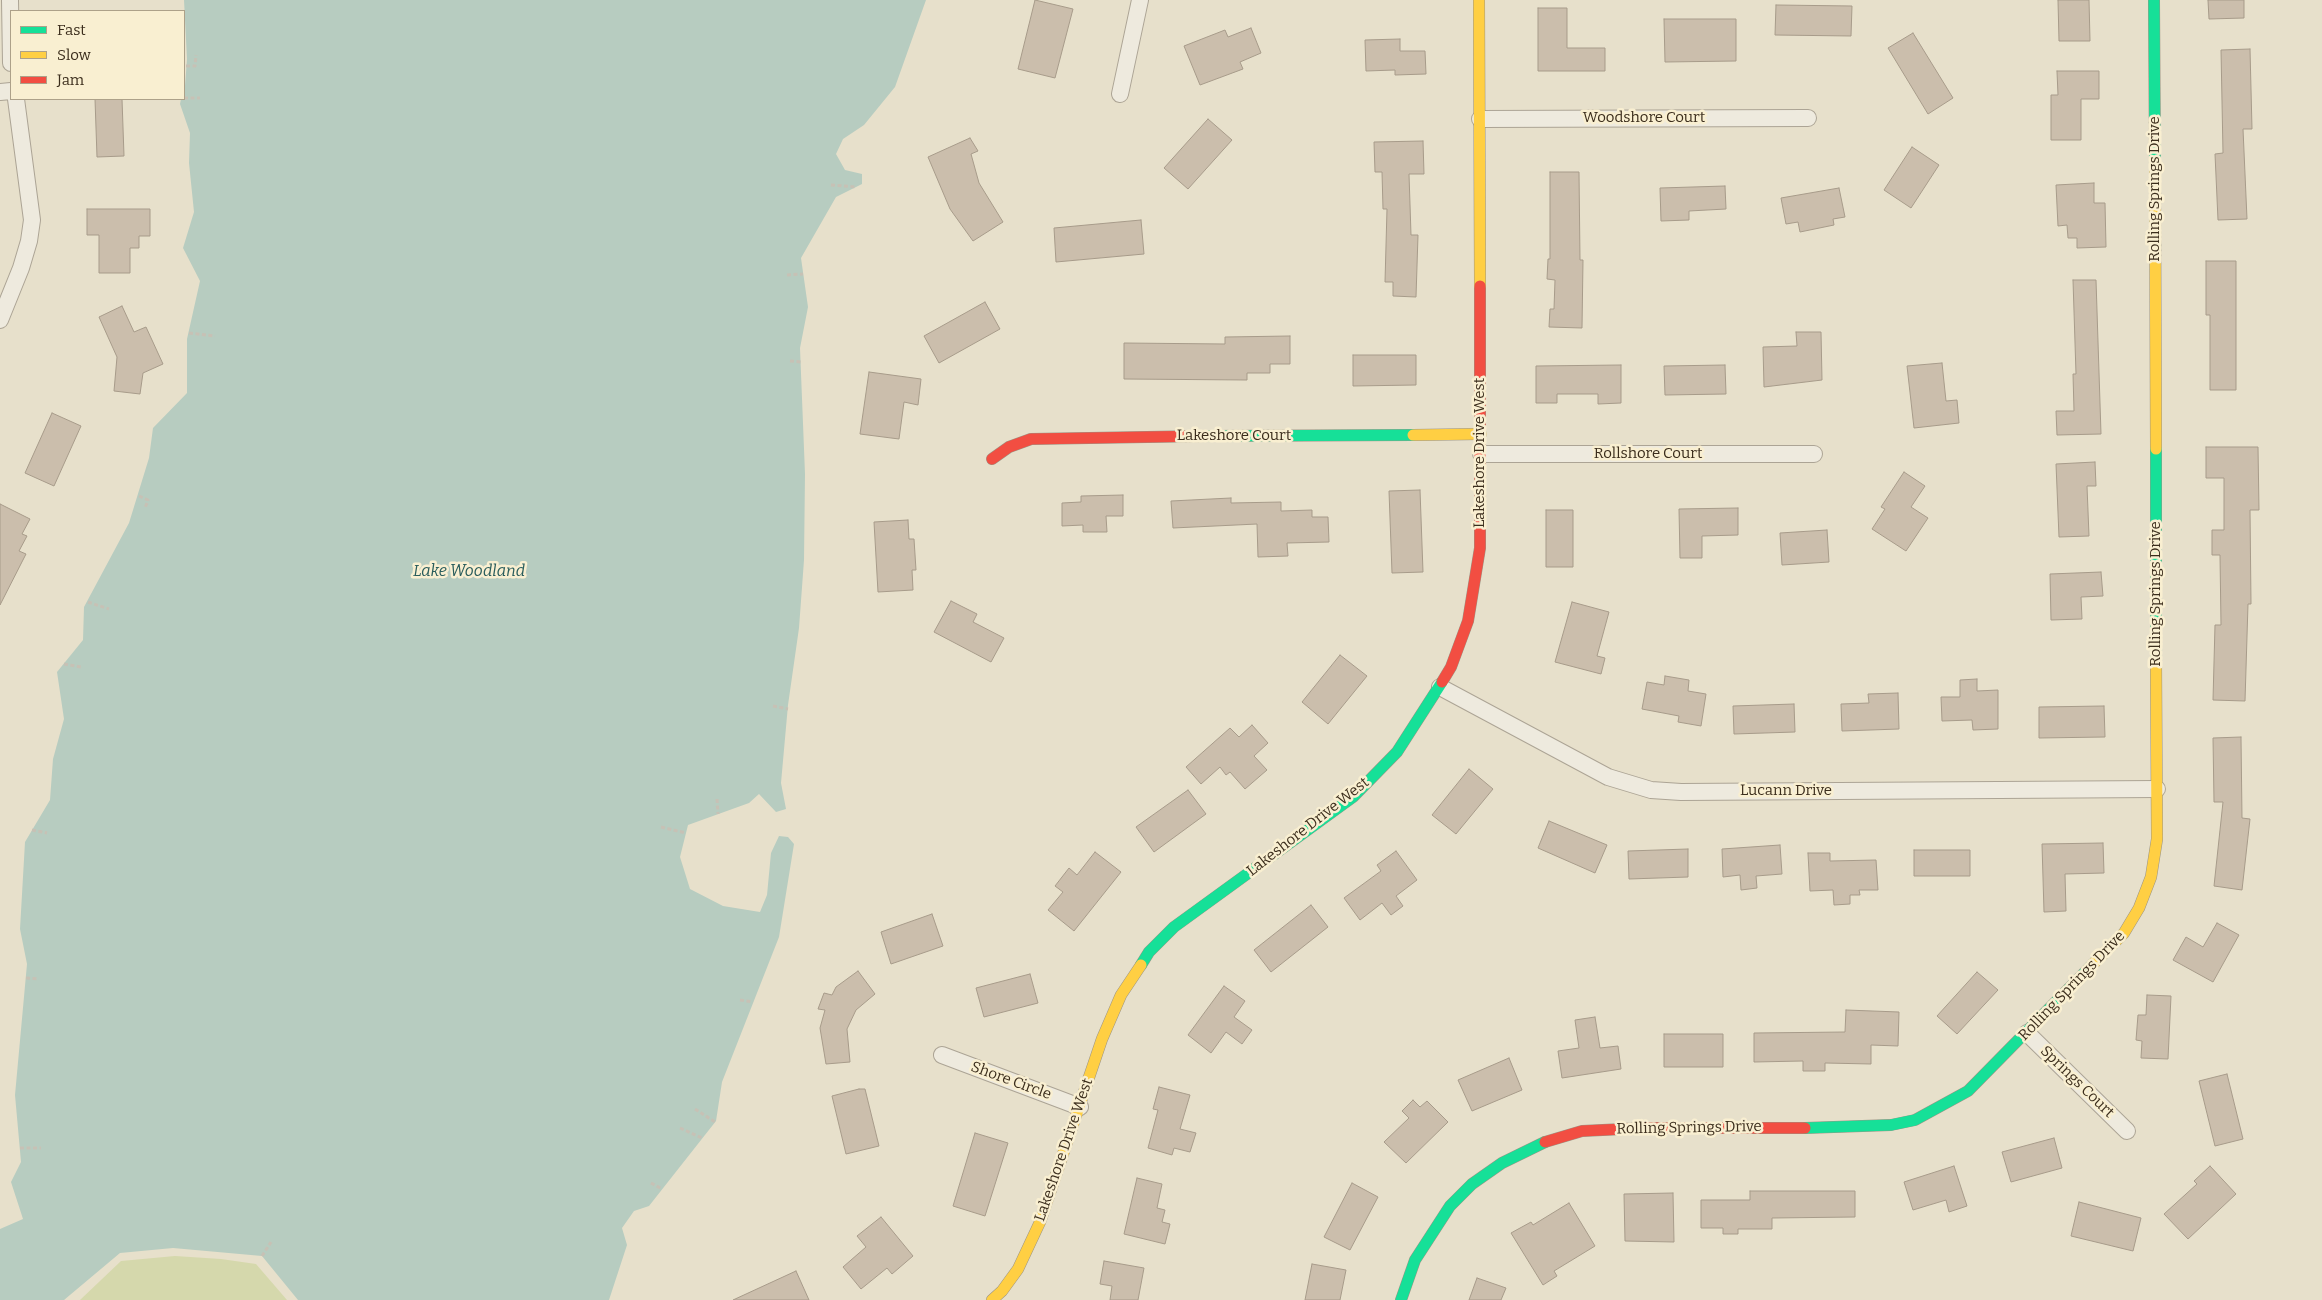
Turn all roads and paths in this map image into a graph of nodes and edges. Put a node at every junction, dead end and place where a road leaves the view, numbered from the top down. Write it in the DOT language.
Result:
graph roads {
  1 [pos="1140,0"];
  2 [pos="1478,0"];
  3 [pos="2154,0"];
  4 [pos="196,55"];
  5 [pos="186,66"];
  6 [pos="1120,94"];
  7 [pos="185,98"];
  8 [pos="200,98"];
  9 [pos="16,100"];
  10 [pos="1808,118"];
  11 [pos="1480,119"];
  12 [pos="831,185"];
  13 [pos="856,187"];
  14 [pos="803,274"];
  15 [pos="787,275"];
  16 [pos="0,320"];
  17 [pos="189,333"];
  18 [pos="215,336"];
  19 [pos="790,361"];
  20 [pos="801,362"];
  21 [pos="1481,434"];
  22 [pos="1482,454"];
  23 [pos="1814,454"];
  24 [pos="992,459"];
  25 [pos="138,496"];
  26 [pos="145,508"];
  27 [pos="88,602"];
  28 [pos="108,609"];
  29 [pos="64,664"];
  30 [pos="81,667"];
  31 [pos="1440,687"];
  32 [pos="773,706"];
  33 [pos="788,709"];
  34 [pos="2157,789"];
  35 [pos="717,799"];
  36 [pos="718,814"];
  37 [pos="661,827"];
  38 [pos="32,830"];
  39 [pos="47,833"];
  40 [pos="686,833"];
  41 [pos="26,978"];
  42 [pos="39,979"];
  43 [pos="740,1000"];
  44 [pos="753,1002"];
  45 [pos="2027,1033"];
  46 [pos="942,1055"];
  47 [pos="1080,1107"];
  48 [pos="696,1109"];
  49 [pos="715,1122"];
  50 [pos="680,1128"];
  51 [pos="2127,1131"];
  52 [pos="702,1138"];
  53 [pos="20,1148"];
  54 [pos="41,1148"];
  55 [pos="651,1184"];
  56 [pos="662,1189"];
  57 [pos="272,1242"];
  58 [pos="262,1256"];
  59 [pos="996,1299"];
  60 [pos="1401,1300"];
  1 -- 6 [label="street"];
  2 -- 11 [label="street, Lakeshore Drive West"];
  3 -- 34 [label="street, Rolling Springs Drive"];
  4 -- 5 [label="path"];
  7 -- 8 [label="path"];
  9 -- 16 [label="street"];
  10 -- 11 [label="street, Woodshore Court"];
  11 -- 21 [label="street, Lakeshore Drive West"];
  12 -- 13 [label="path"];
  14 -- 15 [label="path"];
  17 -- 18 [label="path"];
  19 -- 20 [label="path"];
  21 -- 22 [label="street, Lakeshore Drive West"];
  21 -- 24 [label="street, Lakeshore Court"];
  22 -- 23 [label="street, Rollshore Court"];
  22 -- 31 [label="street, Lakeshore Drive West"];
  25 -- 26 [label="path"];
  27 -- 28 [label="path"];
  29 -- 30 [label="path"];
  31 -- 34 [label="street, Lucann Drive"];
  31 -- 47 [label="street, Lakeshore Drive West"];
  32 -- 33 [label="path"];
  34 -- 45 [label="street, Rolling Springs Drive"];
  35 -- 36 [label="path"];
  37 -- 40 [label="path"];
  38 -- 39 [label="path"];
  41 -- 42 [label="path"];
  43 -- 44 [label="path"];
  45 -- 51 [label="street, Springs Court"];
  45 -- 60 [label="street, Rolling Springs Drive"];
  46 -- 47 [label="street, Shore Circle"];
  47 -- 59 [label="street, Lakeshore Drive West"];
  48 -- 49 [label="path"];
  50 -- 52 [label="path"];
  53 -- 54 [label="path"];
  55 -- 56 [label="path"];
  57 -- 58 [label="path"];
}
